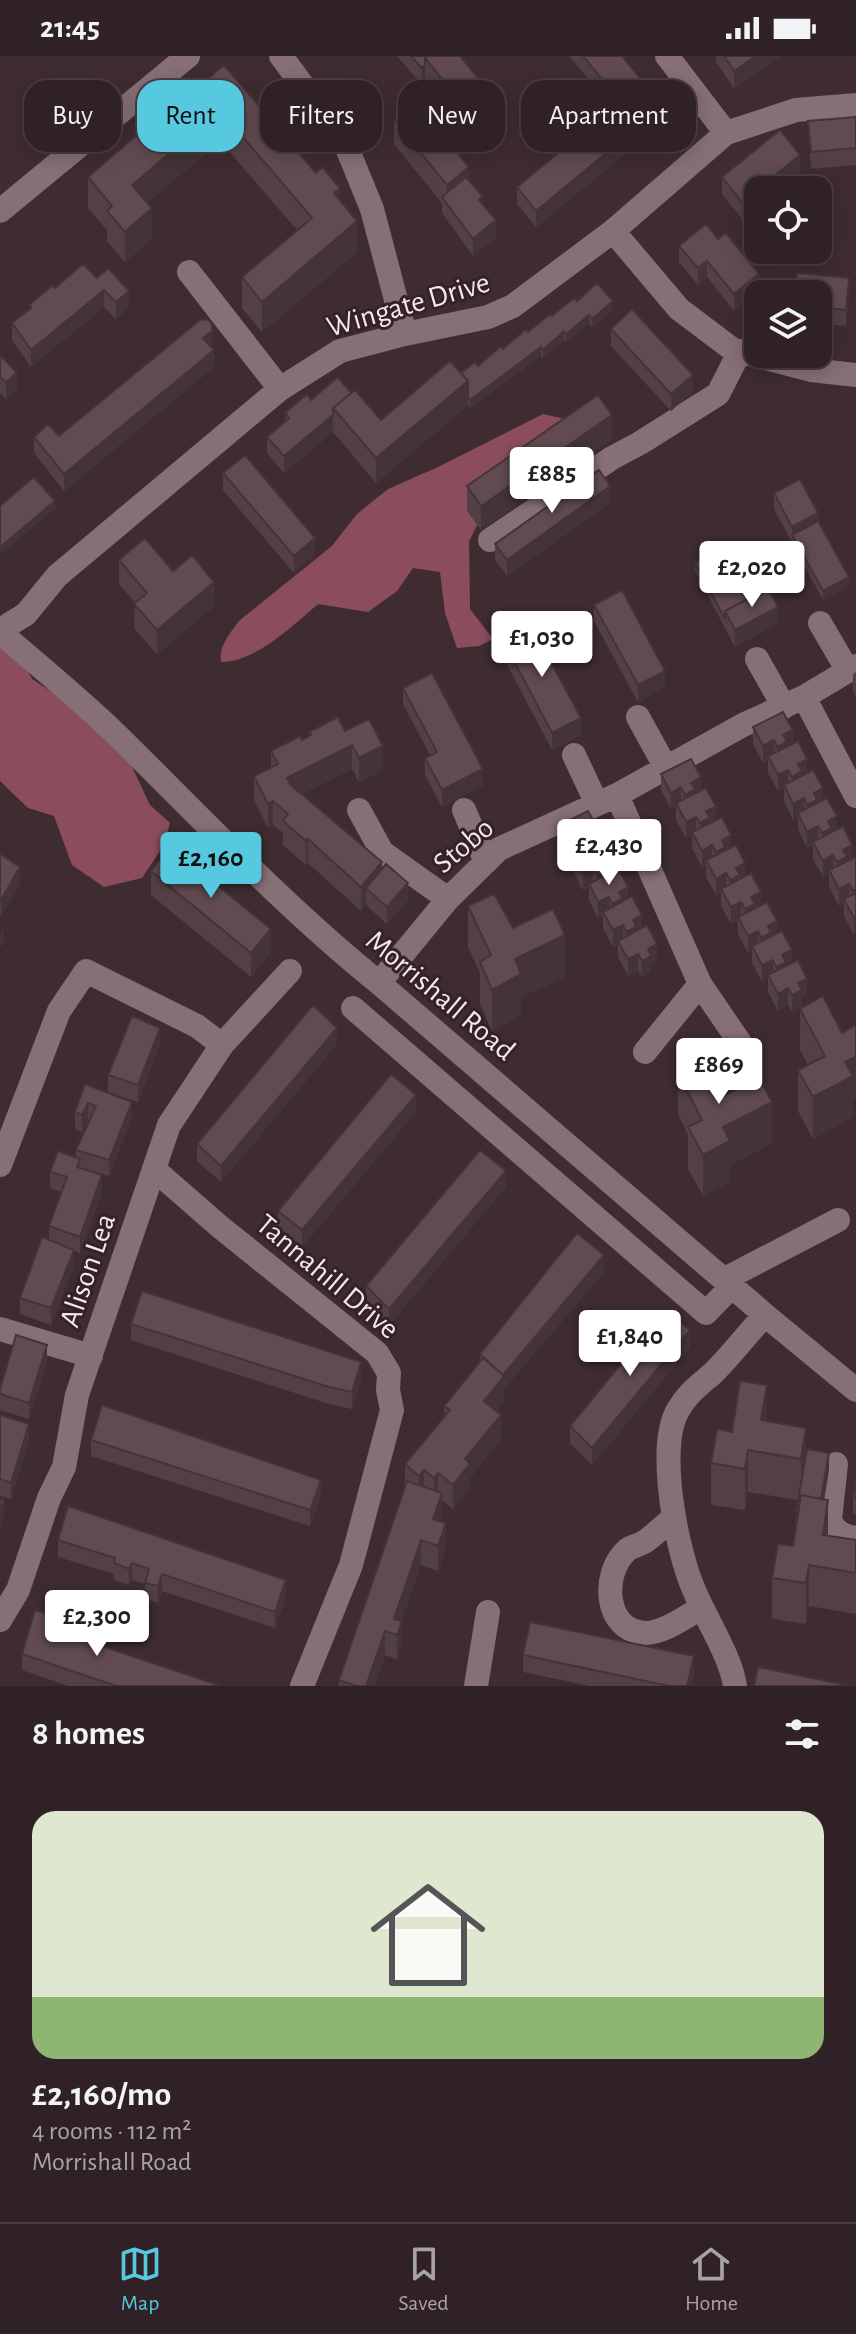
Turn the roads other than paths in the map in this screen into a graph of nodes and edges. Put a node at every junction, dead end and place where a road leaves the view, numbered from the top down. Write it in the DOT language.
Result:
graph roads {
  1 [pos="188,56"];
  2 [pos="281,56"];
  3 [pos="667,56"];
  4 [pos="856,105"];
  5 [pos="726,133"];
  6 [pos="0,211"];
  7 [pos="613,231"];
  8 [pos="189,272"];
  9 [pos="405,334"];
  10 [pos="740,351"];
  11 [pos="856,375"];
  12 [pos="280,389"];
  13 [pos="490,540"];
  14 [pos="820,623"];
  15 [pos="0,631"];
  16 [pos="757,659"];
  17 [pos="852,668"];
  18 [pos="794,702"];
  19 [pos="638,717"];
  20 [pos="574,755"];
  21 [pos="666,768"];
  22 [pos="856,796"];
  23 [pos="607,800"];
  24 [pos="359,810"];
  25 [pos="464,810"];
  26 [pos="486,862"];
  27 [pos="448,899"];
  28 [pos="290,971"];
  29 [pos="379,983"];
  30 [pos="700,984"];
  31 [pos="353,1008"];
  32 [pos="222,1045"];
  33 [pos="645,1052"];
  34 [pos="747,1053"];
  35 [pos="0,1165"];
  36 [pos="156,1171"];
  37 [pos="838,1220"];
  38 [pos="728,1283"];
  39 [pos="765,1315"];
  40 [pos="0,1329"];
  41 [pos="91,1356"];
  42 [pos="856,1390"];
  43 [pos="836,1464"];
  44 [pos="673,1518"];
  45 [pos="856,1538"];
  46 [pos="701,1608"];
  47 [pos="488,1612"];
  48 [pos="0,1620"];
  49 [pos="302,1686"];
  50 [pos="476,1686"];
  51 [pos="735,1686"];
  1 -- 6 [label="street"];
  2 -- 9 [label="street"];
  3 -- 5 [label="street"];
  4 -- 5 [label="street"];
  5 -- 7 [label="street, Wingate Drive"];
  7 -- 9 [label="street, Wingate Drive"];
  7 -- 10 [label="street"];
  8 -- 12 [label="street"];
  9 -- 12 [label="street, Wingate Drive"];
  10 -- 11 [label="street"];
  10 -- 13 [label="street"];
  12 -- 15 [label="street, Wingate Drive"];
  14 -- 17 [label="street"];
  15 -- 29 [label="street, Morrishall Road"];
  16 -- 18 [label="street"];
  17 -- 18 [label="street, Stobo"];
  18 -- 21 [label="street, Stobo"];
  18 -- 22 [label="street"];
  19 -- 21 [label="street"];
  20 -- 23 [label="street"];
  21 -- 23 [label="street, Stobo"];
  23 -- 26 [label="street, Stobo"];
  23 -- 30 [label="street"];
  24 -- 27 [label="street"];
  25 -- 26 [label="street"];
  26 -- 27 [label="street, Stobo"];
  27 -- 29 [label="street, Stobo"];
  28 -- 32 [label="street, Alison Lea"];
  29 -- 38 [label="street, Morrishall Road"];
  30 -- 33 [label="street"];
  30 -- 34 [label="street"];
  31 -- 38 [label="street"];
  32 -- 35 [label="street"];
  32 -- 36 [label="street, Alison Lea"];
  36 -- 41 [label="street, Alison Lea"];
  36 -- 49 [label="street, Tannahill Drive"];
  37 -- 38 [label="street"];
  38 -- 39 [label="street, Morrishall Road"];
  39 -- 42 [label="street, Morrishall Road"];
  39 -- 44 [label="street"];
  40 -- 41 [label="street"];
  41 -- 48 [label="street, Alison Lea"];
  43 -- 45 [label="street"];
  44 -- 46 [label="street"];
  44 -- 46 [label="street"];
  46 -- 51 [label="street"];
  47 -- 50 [label="street"];
}
